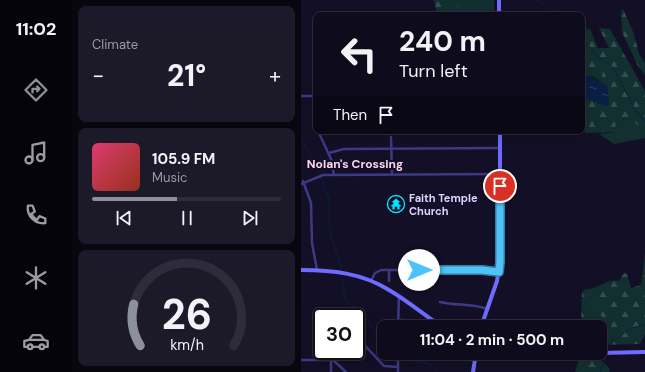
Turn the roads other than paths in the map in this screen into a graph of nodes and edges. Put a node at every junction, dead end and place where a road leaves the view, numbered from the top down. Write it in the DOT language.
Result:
graph roads {
  1 [pos="499,0"];
  2 [pos="499,12"];
  3 [pos="301,96"];
  4 [pos="313,96"];
  5 [pos="319,134"];
  6 [pos="500,134"];
  7 [pos="391,137"];
  8 [pos="500,148"];
  9 [pos="391,149"];
  10 [pos="329,154"];
  11 [pos="392,174"];
  12 [pos="500,174"];
  13 [pos="333,175"];
  14 [pos="302,183"];
  15 [pos="301,270"];
  16 [pos="317,270"];
  17 [pos="389,270"];
  18 [pos="499,272"];
  19 [pos="371,281"];
  20 [pos="389,281"];
  21 [pos="399,296"];
  22 [pos="440,302"];
  23 [pos="487,309"];
  24 [pos="398,320"];
  25 [pos="432,320"];
  26 [pos="483,320"];
  27 [pos="365,346"];
  28 [pos="645,352"];
  29 [pos="607,353"];
  30 [pos="301,360"];
  31 [pos="313,360"];
  32 [pos="331,360"];
  33 [pos="398,360"];
  34 [pos="475,360"];
  35 [pos="398,367"];
  36 [pos="331,372"];
  37 [pos="346,372"];
  38 [pos="398,372"];
  39 [pos="473,372"];
  1 -- 2 [label="main road"];
  3 -- 4 [label="street"];
  5 -- 10 [label="street"];
  6 -- 8 [label="main road"];
  7 -- 9 [label="street"];
  8 -- 9 [label="street"];
  8 -- 12 [label="main road"];
  9 -- 10 [label="street"];
  9 -- 11 [label="street"];
  10 -- 13 [label="street"];
  11 -- 12 [label="street"];
  11 -- 13 [label="street"];
  12 -- 18 [label="main road"];
  13 -- 14 [label="street"];
  14 -- 16 [label="street"];
  15 -- 16 [label="main road"];
  16 -- 19 [label="main road"];
  17 -- 18 [label="street"];
  17 -- 19 [label="street"];
  17 -- 20 [label="street"];
  18 -- 23 [label="main road"];
  19 -- 21 [label="main road"];
  21 -- 24 [label="street"];
  21 -- 25 [label="main road"];
  22 -- 23 [label="street"];
  23 -- 26 [label="main road"];
  27 -- 35 [label="street"];
  28 -- 29 [label="main road"];
  30 -- 31 [label="street"];
  32 -- 36 [label="street"];
  32 -- 37 [label="street"];
  33 -- 35 [label="street"];
  34 -- 39 [label="main road"];
  35 -- 38 [label="street"];
}
